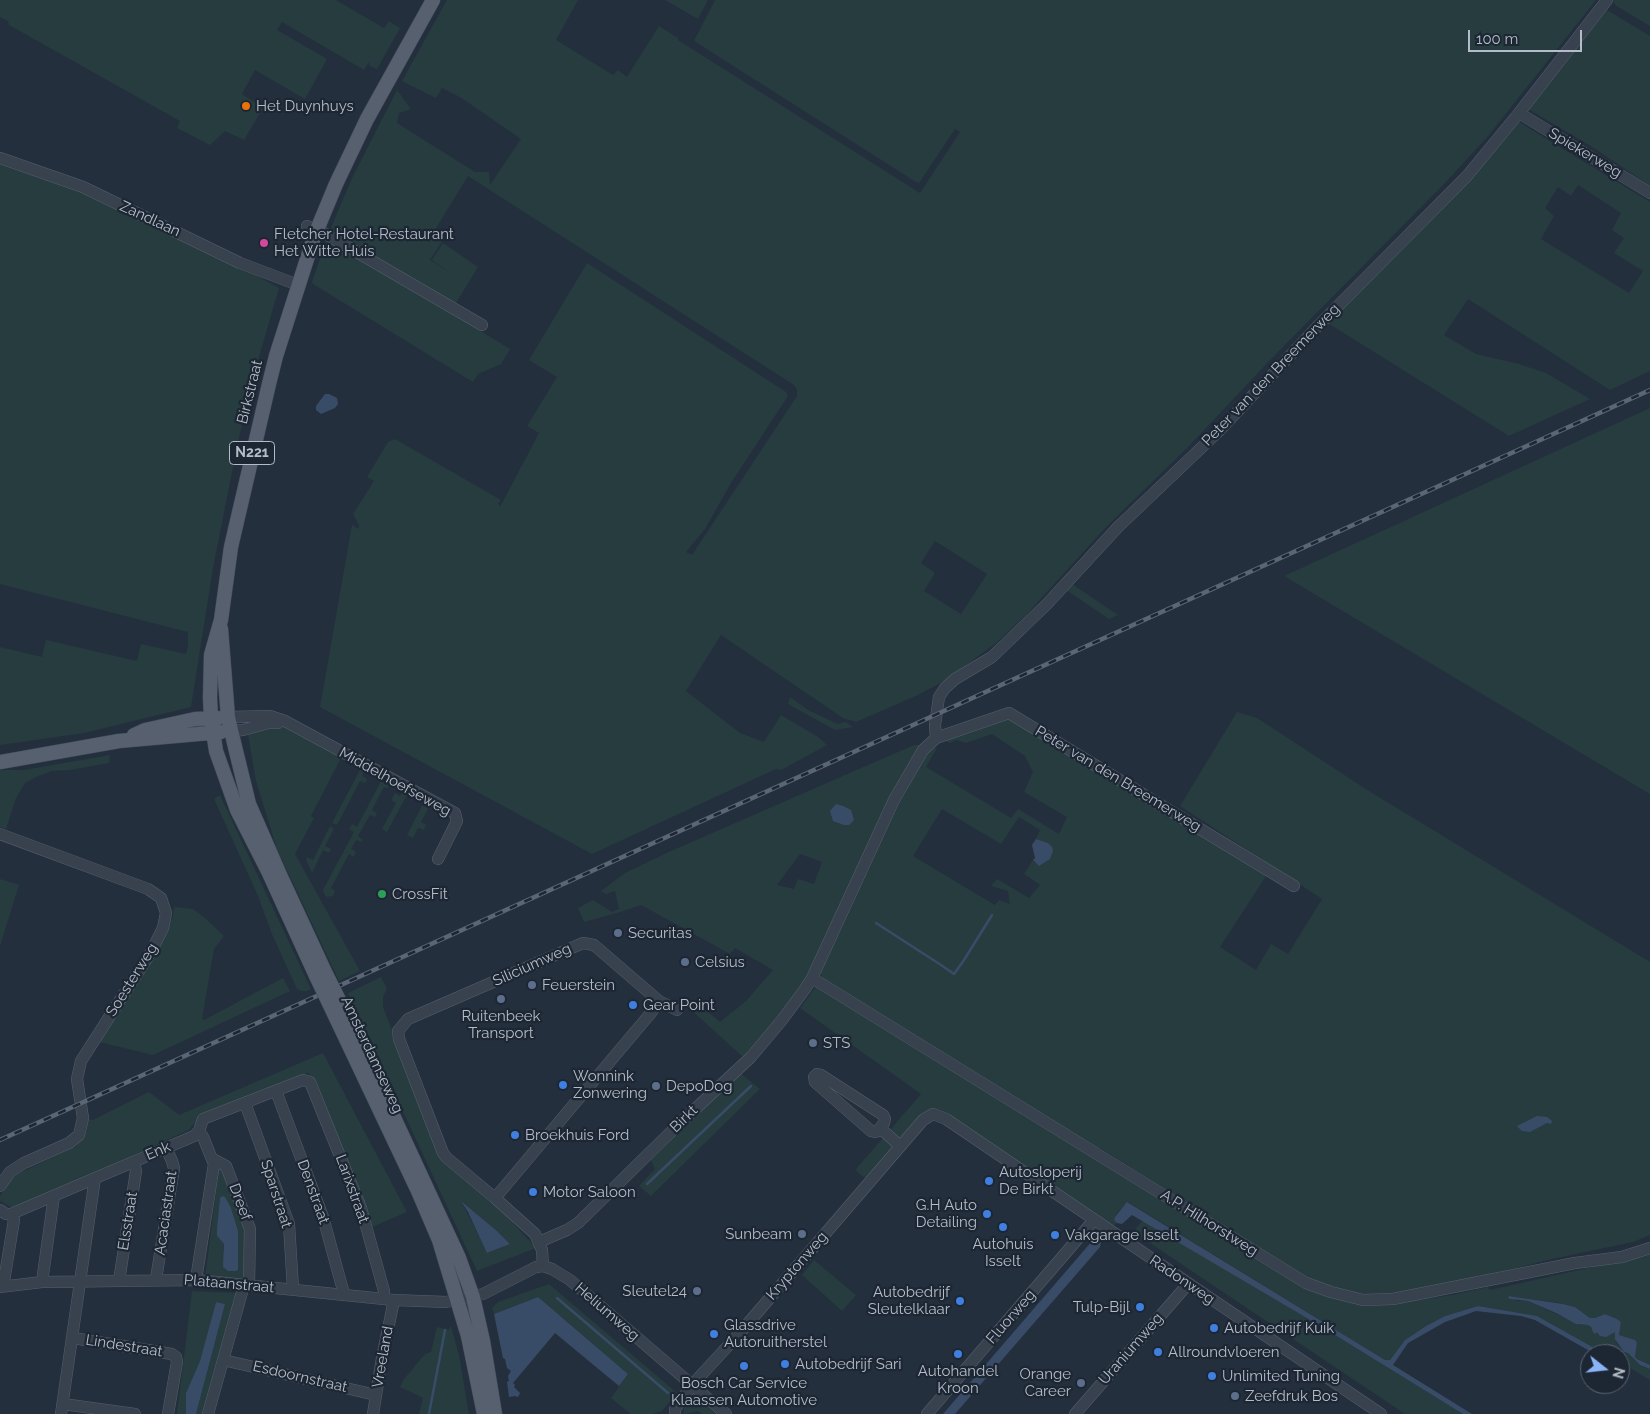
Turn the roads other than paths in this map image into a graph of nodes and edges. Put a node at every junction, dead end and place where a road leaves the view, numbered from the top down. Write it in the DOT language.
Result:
graph roads {
  1 [pos="433,0"];
  2 [pos="1607,0"];
  3 [pos="1520,113"];
  4 [pos="0,158"];
  5 [pos="1650,193"];
  6 [pos="312,228"];
  7 [pos="298,285"];
  8 [pos="482,325"];
  9 [pos="220,624"];
  10 [pos="228,717"];
  11 [pos="211,718"];
  12 [pos="293,726"];
  13 [pos="231,731"];
  14 [pos="213,734"];
  15 [pos="936,738"];
  16 [pos="119,741"];
  17 [pos="0,762"];
  18 [pos="0,834"];
  19 [pos="438,859"];
  20 [pos="1294,886"];
  21 [pos="321,974"];
  22 [pos="812,978"];
  23 [pos="659,1001"];
  24 [pos="677,1010"];
  25 [pos="342,1018"];
  26 [pos="310,1082"];
  27 [pos="276,1091"];
  28 [pos="856,1098"];
  29 [pos="245,1103"];
  30 [pos="847,1110"];
  31 [pos="933,1114"];
  32 [pos="880,1128"];
  33 [pos="199,1131"];
  34 [pos="900,1146"];
  35 [pos="166,1148"];
  36 [pos="213,1159"];
  37 [pos="134,1162"];
  38 [pos="95,1178"];
  39 [pos="0,1186"];
  40 [pos="54,1196"];
  41 [pos="495,1198"];
  42 [pos="5,1212"];
  43 [pos="1094,1220"];
  44 [pos="539,1242"];
  45 [pos="1650,1248"];
  46 [pos="543,1266"];
  47 [pos="156,1279"];
  48 [pos="196,1280"];
  49 [pos="119,1281"];
  50 [pos="42,1282"];
  51 [pos="81,1283"];
  52 [pos="1188,1284"];
  53 [pos="246,1285"];
  54 [pos="2,1287"];
  55 [pos="293,1289"];
  56 [pos="344,1294"];
  57 [pos="473,1297"];
  58 [pos="389,1299"];
  59 [pos="457,1300"];
  60 [pos="73,1338"];
  61 [pos="223,1360"];
  62 [pos="692,1385"];
  63 [pos="376,1395"];
  64 [pos="62,1409"];
  65 [pos="493,1412"];
  66 [pos="135,1414"];
  67 [pos="168,1414"];
  68 [pos="208,1414"];
  69 [pos="373,1414"];
  70 [pos="675,1414"];
  71 [pos="726,1414"];
  72 [pos="927,1414"];
  73 [pos="1075,1414"];
  74 [pos="1381,1414"];
  1 -- 6 [label="main road, Birkstraat / N221"];
  2 -- 3 [label="street, Peter van den Breemerweg"];
  3 -- 5 [label="street, Spiekerweg"];
  3 -- 15 [label="street, Peter van den Breemerweg"];
  4 -- 7 [label="street, Zandlaan"];
  6 -- 7 [label="main road, Birkstraat / N221"];
  6 -- 8 [label="street"];
  7 -- 9 [label="main road, Birkstraat / N221"];
  9 -- 10 [label="main road, Birkstraat / N221"];
  9 -- 11 [label="main road, Birkstraat / N221"];
  10 -- 11 [label="main road"];
  10 -- 12 [label="street, Middelhoefseweg"];
  10 -- 13 [label="main road, Amsterdamseweg / N221"];
  11 -- 14 [label="main road, Amsterdamseweg"];
  11 -- 16 [label="main road"];
  12 -- 13 [label="street, Middelhoefseweg"];
  12 -- 19 [label="street, Middelhoefseweg"];
  13 -- 14 [label="main road"];
  13 -- 21 [label="main road, Amsterdamseweg"];
  14 -- 16 [label="main road"];
  14 -- 21 [label="main road, Amsterdamseweg"];
  15 -- 20 [label="street, Peter van den Breemerweg"];
  15 -- 22 [label="street, Peter van den Breemerweg"];
  16 -- 17 [label="main road"];
  18 -- 39 [label="street, Soesterweg"];
  21 -- 25 [label="main road, Amsterdamseweg, bridge"];
  22 -- 44 [label="street, Birkt"];
  22 -- 45 [label="street, A.P. Hilhorstweg"];
  23 -- 24 [label="street"];
  23 -- 41 [label="street"];
  23 -- 41 [label="street, Siliciumweg"];
  25 -- 57 [label="main road, Amsterdamseweg"];
  25 -- 59 [label="main road, Amsterdamseweg"];
  26 -- 27 [label="street, Enk"];
  26 -- 58 [label="street, Larixstraat"];
  27 -- 29 [label="street, Enk"];
  27 -- 56 [label="street, Denstraat"];
  28 -- 30 [label="street"];
  28 -- 30 [label="street"];
  28 -- 32 [label="street"];
  29 -- 33 [label="street, Enk"];
  29 -- 55 [label="street, Sparstraat"];
  30 -- 32 [label="street"];
  31 -- 34 [label="street, Kryptonweg"];
  31 -- 43 [label="street, Radonweg"];
  32 -- 34 [label="street"];
  33 -- 35 [label="street, Enk"];
  33 -- 36 [label="street, Dreef"];
  34 -- 62 [label="street, Kryptonweg"];
  35 -- 37 [label="street, Enk"];
  35 -- 47 [label="street, Acaciastraat"];
  36 -- 48 [label="street, Dreef"];
  36 -- 53 [label="street, Dreef"];
  37 -- 38 [label="street, Enk"];
  37 -- 49 [label="street, Elsstraat"];
  38 -- 40 [label="street, Enk"];
  38 -- 51 [label="street"];
  40 -- 42 [label="street, Enk"];
  40 -- 50 [label="street"];
  41 -- 44 [label="street, Siliciumweg"];
  42 -- 54 [label="street"];
  43 -- 52 [label="street, Radonweg"];
  43 -- 72 [label="street, Fluorweg"];
  44 -- 46 [label="street"];
  46 -- 57 [label="street"];
  46 -- 62 [label="street, Heliumweg"];
  47 -- 48 [label="street, Plataanstraat"];
  47 -- 49 [label="street, Plataanstraat"];
  48 -- 53 [label="street, Plataanstraat"];
  49 -- 51 [label="street, Plataanstraat"];
  50 -- 51 [label="street, Plataanstraat"];
  50 -- 54 [label="street, Plataanstraat"];
  51 -- 60 [label="street"];
  52 -- 73 [label="street, Uraniumweg"];
  52 -- 74 [label="street, Radonweg"];
  53 -- 55 [label="street, Plataanstraat"];
  53 -- 61 [label="street, Dreef"];
  55 -- 56 [label="street, Plataanstraat"];
  56 -- 58 [label="street, Plataanstraat"];
  57 -- 59 [label="street, Plataanstraat"];
  57 -- 65 [label="main road, Amsterdamseweg"];
  58 -- 59 [label="street, Plataanstraat"];
  58 -- 63 [label="street, Vreeland"];
  59 -- 65 [label="main road, Amsterdamseweg"];
  60 -- 64 [label="street"];
  60 -- 67 [label="street, Lindestraat"];
  61 -- 63 [label="street, Esdoornstraat"];
  61 -- 68 [label="street, Dreef"];
  62 -- 70 [label="street, Kryptonweg"];
  62 -- 71 [label="street, Heliumweg"];
  63 -- 69 [label="street, Vreeland"];
  64 -- 66 [label="street"];
}
